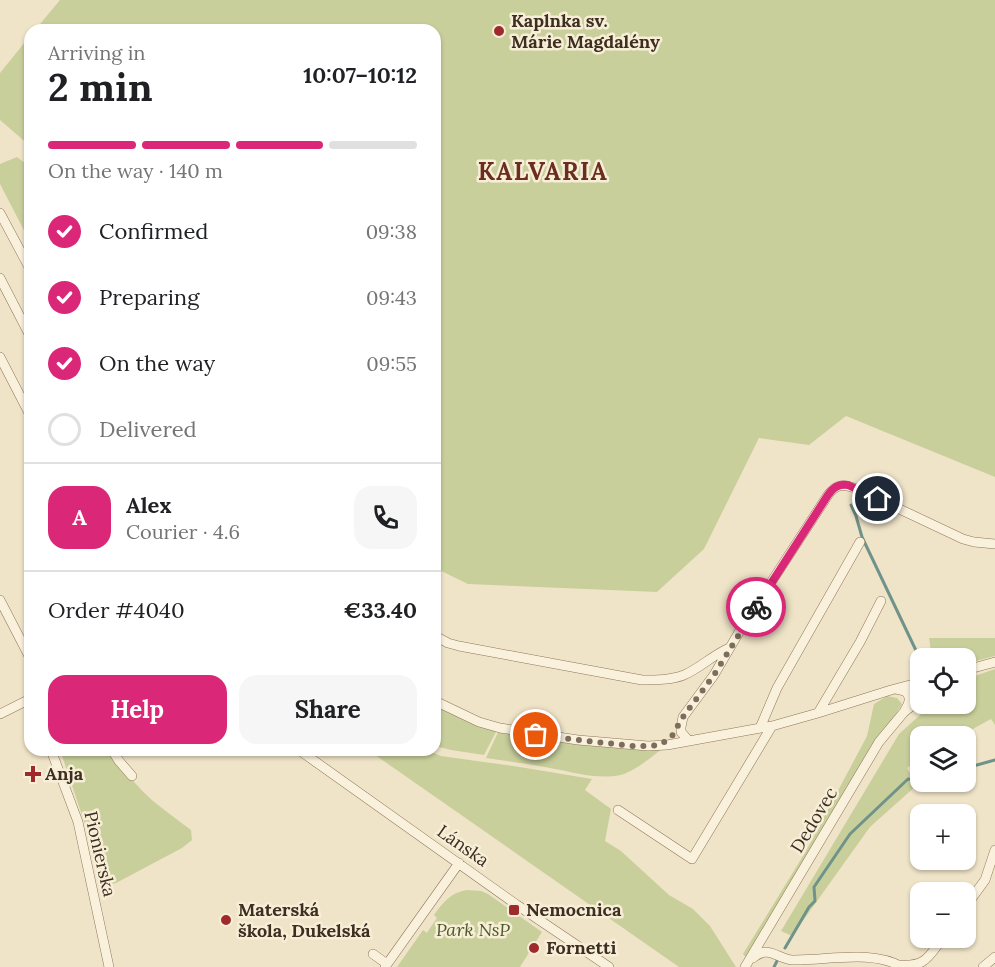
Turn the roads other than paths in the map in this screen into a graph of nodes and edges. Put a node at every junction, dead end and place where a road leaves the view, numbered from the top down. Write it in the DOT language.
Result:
graph roads {
  1 [pos="0,213"];
  2 [pos="24,258"];
  3 [pos="0,278"];
  4 [pos="24,324"];
  5 [pos="0,357"];
  6 [pos="24,403"];
  7 [pos="860,542"];
  8 [pos="995,544"];
  9 [pos="0,600"];
  10 [pos="881,601"];
  11 [pos="441,639"];
  12 [pos="24,646"];
  13 [pos="729,648"];
  14 [pos="995,662"];
  15 [pos="976,667"];
  16 [pos="910,685"];
  17 [pos="891,690"];
  18 [pos="24,702"];
  19 [pos="441,705"];
  20 [pos="910,707"];
  21 [pos="904,712"];
  22 [pos="818,713"];
  23 [pos="0,714"];
  24 [pos="683,717"];
  25 [pos="772,726"];
  26 [pos="760,728"];
  27 [pos="688,741"];
  28 [pos="648,746"];
  29 [pos="53,756"];
  30 [pos="117,756"];
  31 [pos="307,756"];
  32 [pos="132,776"];
  33 [pos="618,810"];
  34 [pos="995,850"];
  35 [pos="459,863"];
  36 [pos="976,892"];
  37 [pos="936,948"];
  38 [pos="373,954"];
  39 [pos="995,957"];
  40 [pos="926,962"];
  41 [pos="849,963"];
  42 [pos="747,964"];
  43 [pos="386,966"];
  44 [pos="900,966"];
  45 [pos="109,967"];
  46 [pos="609,967"];
  47 [pos="983,967"];
  1 -- 2 [label="street"];
  3 -- 4 [label="street"];
  5 -- 6 [label="street"];
  7 -- 26 [label="street"];
  8 -- 13 [label="street"];
  9 -- 12 [label="street"];
  10 -- 22 [label="street"];
  11 -- 13 [label="street"];
  13 -- 24 [label="street"];
  14 -- 15 [label="street"];
  16 -- 17 [label="street"];
  17 -- 21 [label="street"];
  17 -- 22 [label="street"];
  18 -- 23 [label="street"];
  19 -- 28 [label="street"];
  20 -- 21 [label="street, Dedovec"];
  21 -- 42 [label="street, Dedovec"];
  22 -- 25 [label="street"];
  24 -- 27 [label="street"];
  24 -- 28 [label="street"];
  25 -- 26 [label="street"];
  25 -- 33 [label="street"];
  26 -- 27 [label="street"];
  27 -- 28 [label="street"];
  29 -- 45 [label="street, Pionierska"];
  30 -- 32 [label="street"];
  31 -- 35 [label="street, Lánska"];
  34 -- 36 [label="street"];
  35 -- 43 [label="street"];
  35 -- 46 [label="street, Lánska"];
  37 -- 40 [label="street"];
  38 -- 43 [label="street"];
  39 -- 47 [label="street"];
  40 -- 44 [label="street"];
  41 -- 42 [label="street"];
  41 -- 44 [label="street"];
}
